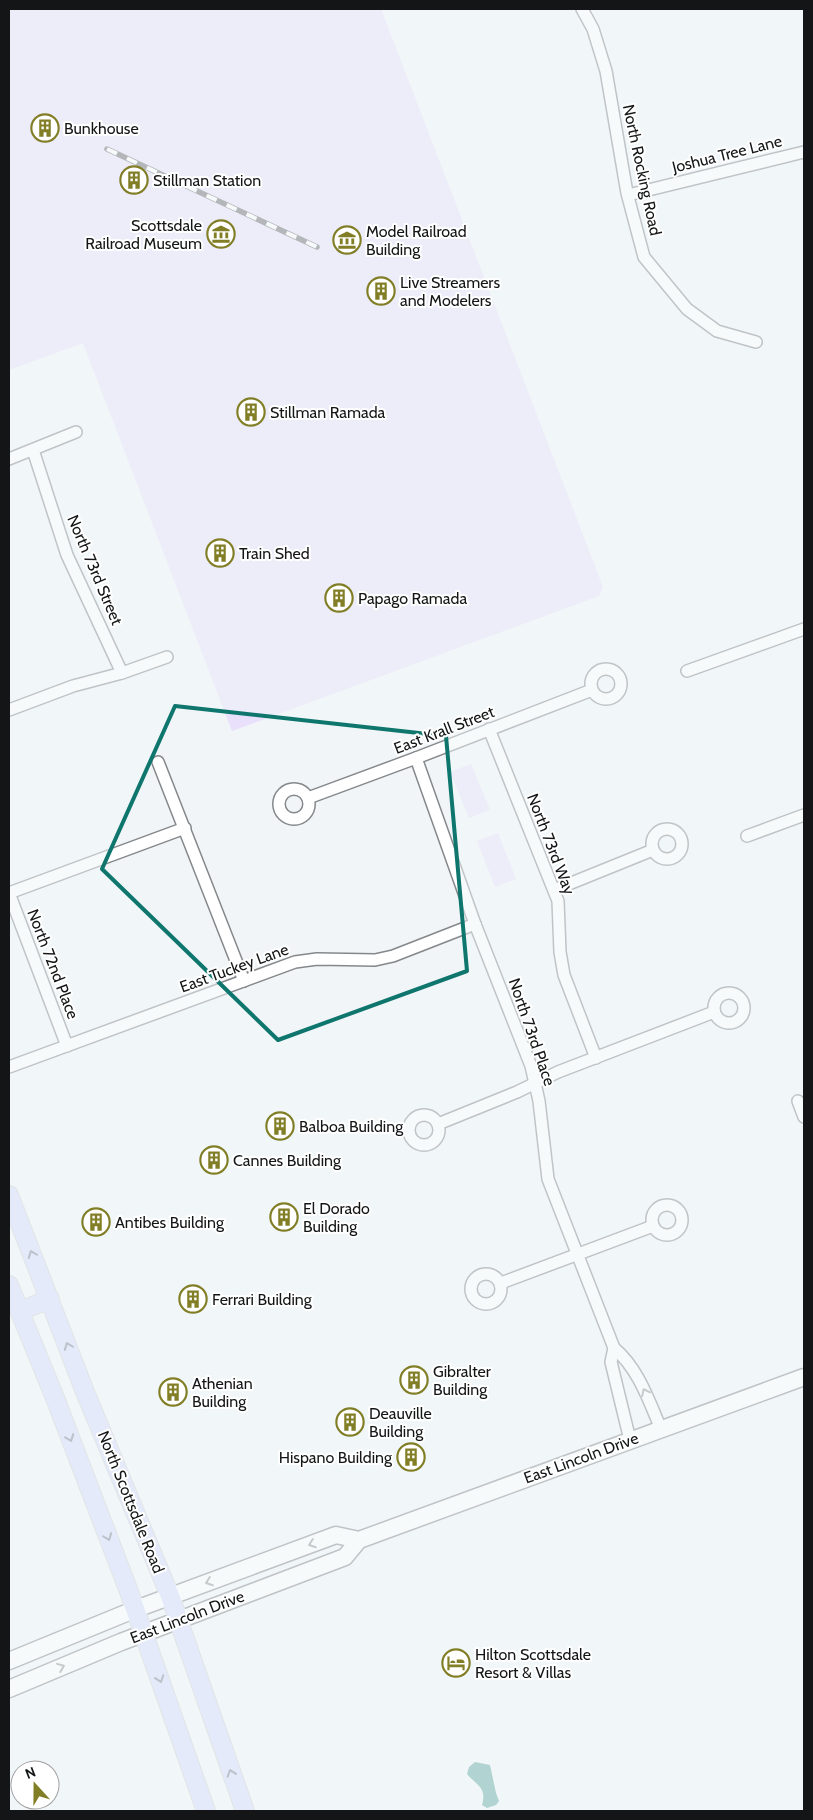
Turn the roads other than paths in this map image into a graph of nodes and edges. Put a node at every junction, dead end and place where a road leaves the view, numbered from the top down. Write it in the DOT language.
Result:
graph roads {
  1 [pos="582,9"];
  2 [pos="804,152"];
  3 [pos="628,195"];
  4 [pos="756,342"];
  5 [pos="76,432"];
  6 [pos="33,450"];
  7 [pos="9,459"];
  8 [pos="804,629"];
  9 [pos="167,657"];
  10 [pos="687,672"];
  11 [pos="122,673"];
  12 [pos="592,690"];
  13 [pos="9,710"];
  14 [pos="489,729"];
  15 [pos="416,758"];
  16 [pos="158,762"];
  17 [pos="308,798"];
  18 [pos="804,815"];
  19 [pos="185,828"];
  20 [pos="747,836"];
  21 [pos="653,850"];
  22 [pos="554,890"];
  23 [pos="9,893"];
  24 [pos="475,924"];
  25 [pos="244,981"];
  26 [pos="714,1012"];
  27 [pos="67,1046"];
  28 [pos="596,1058"];
  29 [pos="9,1068"];
  30 [pos="535,1084"];
  31 [pos="798,1101"];
  32 [pos="804,1117"];
  33 [pos="438,1124"];
  34 [pos="9,1195"];
  35 [pos="653,1226"];
  36 [pos="578,1254"];
  37 [pos="501,1283"];
  38 [pos="9,1285"];
  39 [pos="50,1299"];
  40 [pos="20,1311"];
  41 [pos="614,1348"];
  42 [pos="804,1377"];
  43 [pos="661,1429"];
  44 [pos="630,1440"];
  45 [pos="359,1540"];
  46 [pos="170,1596"];
  47 [pos="136,1609"];
  48 [pos="178,1621"];
  49 [pos="144,1633"];
  50 [pos="9,1661"];
  51 [pos="9,1688"];
  52 [pos="206,1811"];
  53 [pos="245,1811"];
  1 -- 3 [label="street, North Rocking Road"];
  2 -- 3 [label="street, Joshua Tree Lane"];
  3 -- 4 [label="street, North Rocking Road"];
  5 -- 6 [label="street"];
  6 -- 7 [label="street"];
  6 -- 11 [label="street, North 73rd Street"];
  8 -- 10 [label="street"];
  9 -- 11 [label="street"];
  11 -- 13 [label="street"];
  12 -- 14 [label="street, East Krall Street"];
  14 -- 15 [label="street, East Krall Street"];
  14 -- 22 [label="street, North 73rd Way"];
  15 -- 17 [label="street, East Krall Street"];
  15 -- 24 [label="street, North 73rd Place"];
  16 -- 19 [label="street"];
  18 -- 20 [label="street"];
  19 -- 23 [label="street"];
  19 -- 25 [label="street"];
  21 -- 22 [label="street"];
  22 -- 28 [label="street, North 73rd Way"];
  23 -- 27 [label="street, North 72nd Place"];
  24 -- 25 [label="street, East Tuckey Lane"];
  24 -- 30 [label="street, North 73rd Place"];
  25 -- 27 [label="street, East Tuckey Lane"];
  26 -- 28 [label="street"];
  27 -- 29 [label="street, East Tuckey Lane"];
  28 -- 30 [label="street"];
  30 -- 33 [label="street"];
  30 -- 36 [label="street, North 73rd Place"];
  31 -- 32 [label="street"];
  39 -- 34 [label="main road, North Scottsdale Road, one-way"];
  35 -- 36 [label="street"];
  36 -- 37 [label="street"];
  36 -- 41 [label="street, North 73rd Place"];
  38 -- 40 [label="main road, North Scottsdale Road"];
  39 -- 40 [label="main road"];
  46 -- 39 [label="main road, North Scottsdale Road, one-way"];
  40 -- 47 [label="main road, North Scottsdale Road, one-way"];
  43 -- 41 [label="street, North 73rd Place, one-way"];
  41 -- 44 [label="street, North 73rd Place"];
  42 -- 43 [label="main road, East Lincoln Drive"];
  43 -- 44 [label="main road, East Lincoln Drive"];
  44 -- 45 [label="main road, East Lincoln Drive"];
  45 -- 46 [label="main road, East Lincoln Drive, one-way"];
  45 -- 48 [label="main road, East Lincoln Drive"];
  46 -- 47 [label="main road, East Lincoln Drive"];
  46 -- 48 [label="main road, North Scottsdale Road"];
  47 -- 49 [label="main road, North Scottsdale Road"];
  47 -- 50 [label="main road, East Lincoln Drive"];
  48 -- 49 [label="main road, East Lincoln Drive"];
  53 -- 48 [label="main road, North Scottsdale Road, one-way"];
  51 -- 49 [label="main road, East Lincoln Drive, one-way"];
  49 -- 52 [label="main road, North Scottsdale Road, one-way"];
}
